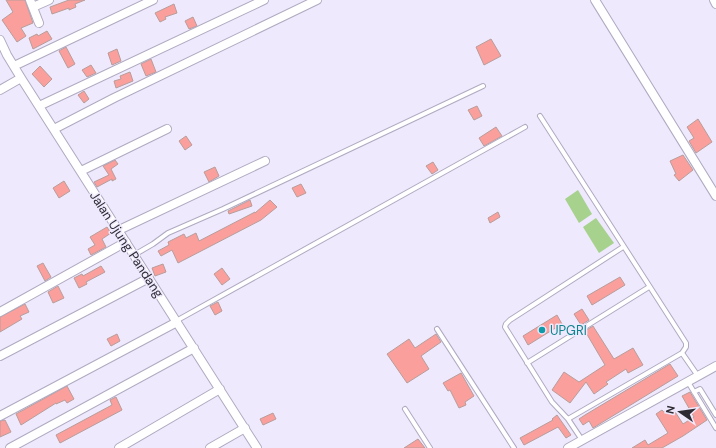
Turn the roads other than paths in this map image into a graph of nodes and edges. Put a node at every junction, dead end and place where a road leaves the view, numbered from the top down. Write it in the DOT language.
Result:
graph roads {
  1 [pos="49,0"];
  2 [pos="153,0"];
  3 [pos="264,0"];
  4 [pos="317,0"];
  5 [pos="595,0"];
  6 [pos="714,0"];
  7 [pos="31,4"];
  8 [pos="716,4"];
  9 [pos="39,23"];
  10 [pos="0,40"];
  11 [pos="3,57"];
  12 [pos="14,66"];
  13 [pos="21,78"];
  14 [pos="483,86"];
  15 [pos="0,90"];
  16 [pos="39,106"];
  17 [pos="540,116"];
  18 [pos="524,127"];
  19 [pos="54,129"];
  20 [pos="167,129"];
  21 [pos="265,161"];
  22 [pos="81,171"];
  23 [pos="716,196"];
  24 [pos="118,230"];
  25 [pos="126,242"];
  26 [pos="623,247"];
  27 [pos="134,255"];
  28 [pos="149,278"];
  29 [pos="649,287"];
  30 [pos="0,312"];
  31 [pos="176,322"];
  32 [pos="437,329"];
  33 [pos="194,348"];
  34 [pos="682,353"];
  35 [pos="0,356"];
  36 [pos="527,363"];
  37 [pos="716,366"];
  38 [pos="698,376"];
  39 [pos="688,382"];
  40 [pos="220,390"];
  41 [pos="694,392"];
  42 [pos="405,409"];
  43 [pos="716,415"];
  44 [pos="0,416"];
  45 [pos="568,419"];
  46 [pos="245,428"];
  47 [pos="716,428"];
  48 [pos="582,440"];
  49 [pos="10,448"];
  50 [pos="119,448"];
  51 [pos="210,448"];
  52 [pos="257,448"];
  53 [pos="430,448"];
  54 [pos="514,448"];
  55 [pos="568,448"];
  1 -- 7 [label="street"];
  2 -- 12 [label="street"];
  3 -- 16 [label="street"];
  4 -- 19 [label="street"];
  5 -- 23 [label="street"];
  6 -- 8 [label="street"];
  7 -- 9 [label="street"];
  10 -- 11 [label="street, Jalan Ujung Pandang"];
  11 -- 12 [label="street, Jalan Ujung Pandang"];
  12 -- 13 [label="street, Jalan Ujung Pandang"];
  13 -- 15 [label="street"];
  13 -- 16 [label="street, Jalan Ujung Pandang"];
  14 -- 27 [label="lane"];
  16 -- 19 [label="street, Jalan Ujung Pandang"];
  17 -- 26 [label="lane"];
  18 -- 31 [label="lane"];
  19 -- 22 [label="street, Jalan Ujung Pandang"];
  20 -- 22 [label="street"];
  21 -- 24 [label="street"];
  22 -- 24 [label="street, Jalan Ujung Pandang"];
  24 -- 25 [label="street, Jalan Ujung Pandang"];
  25 -- 27 [label="street, Jalan Ujung Pandang"];
  25 -- 30 [label="street"];
  26 -- 29 [label="lane"];
  26 -- 36 [label="lane"];
  27 -- 28 [label="street, Jalan Ujung Pandang"];
  28 -- 31 [label="street, Jalan Ujung Pandang"];
  28 -- 35 [label="street"];
  29 -- 34 [label="lane"];
  29 -- 36 [label="lane"];
  31 -- 33 [label="street, Jalan Ujung Pandang"];
  31 -- 44 [label="street"];
  32 -- 54 [label="lane"];
  33 -- 40 [label="street, Jalan Ujung Pandang"];
  33 -- 49 [label="street"];
  34 -- 38 [label="lane"];
  34 -- 45 [label="lane"];
  36 -- 45 [label="lane"];
  37 -- 38 [label="street"];
  38 -- 39 [label="street"];
  39 -- 41 [label="lane"];
  39 -- 48 [label="street"];
  40 -- 46 [label="street, Jalan Ujung Pandang"];
  40 -- 50 [label="street"];
  41 -- 43 [label="lane"];
  41 -- 47 [label="lane"];
  42 -- 53 [label="lane"];
  45 -- 48 [label="lane"];
  46 -- 51 [label="street"];
  46 -- 52 [label="street, Jalan Ujung Pandang"];
  48 -- 55 [label="street"];
}
